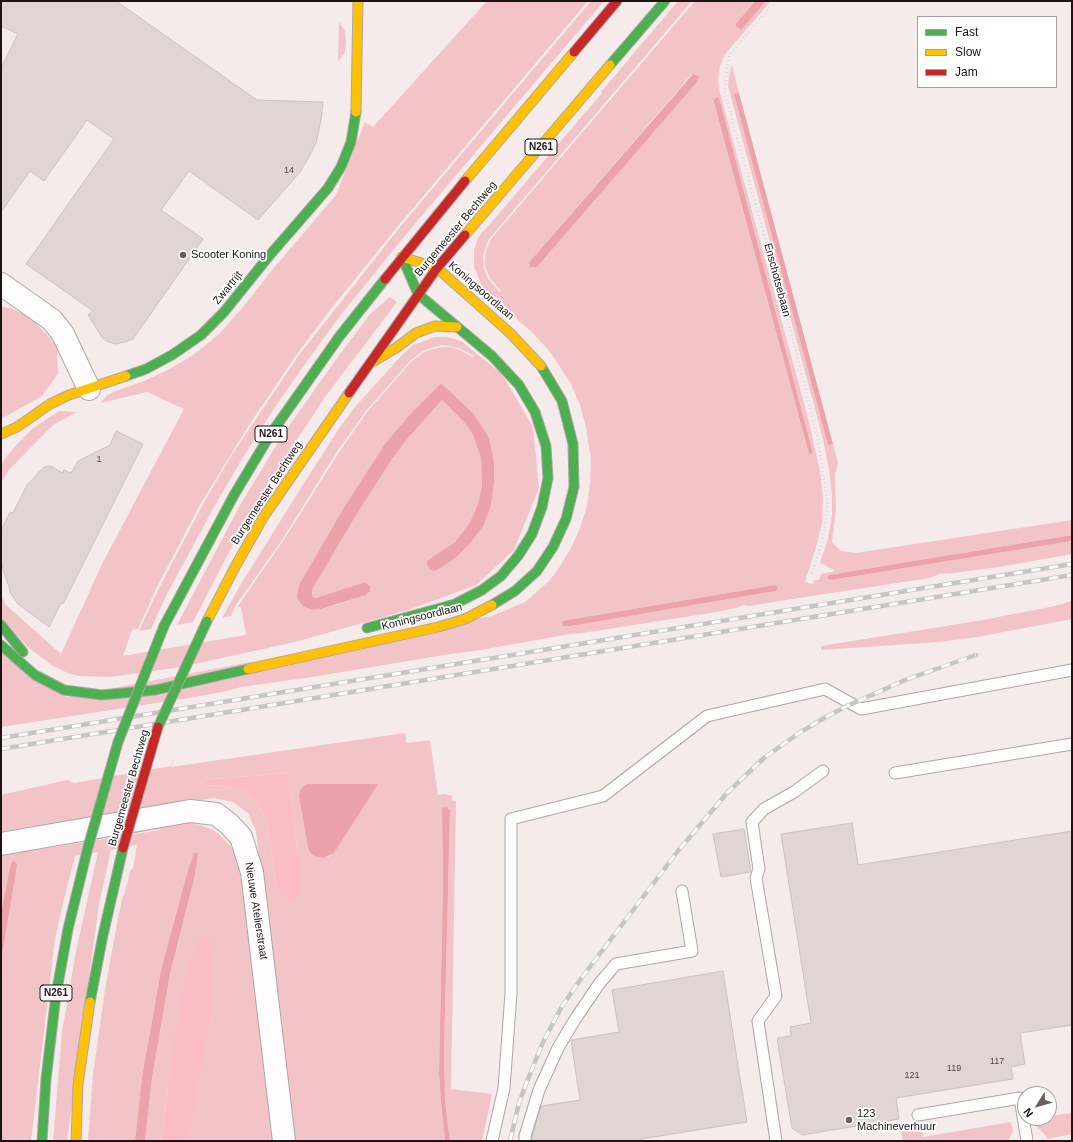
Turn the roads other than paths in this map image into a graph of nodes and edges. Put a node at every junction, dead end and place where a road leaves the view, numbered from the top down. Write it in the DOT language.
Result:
graph roads {
  1 [pos="358,1"];
  2 [pos="617,1"];
  3 [pos="665,1"];
  4 [pos="402,256"];
  5 [pos="437,268"];
  6 [pos="1,284"];
  7 [pos="418,294"];
  8 [pos="457,327"];
  9 [pos="368,365"];
  10 [pos="89,389"];
  11 [pos="17,427"];
  12 [pos="1,434"];
  13 [pos="5,444"];
  14 [pos="1,625"];
  15 [pos="357,631"];
  16 [pos="1,645"];
  17 [pos="30,658"];
  18 [pos="1072,670"];
  19 [pos="195,671"];
  20 [pos="172,676"];
  21 [pos="149,681"];
  22 [pos="135,682"];
  23 [pos="1072,744"];
  24 [pos="823,771"];
  25 [pos="895,774"];
  26 [pos="1,844"];
  27 [pos="682,891"];
  28 [pos="918,1115"];
  29 [pos="42,1141"];
  30 [pos="76,1141"];
  31 [pos="284,1141"];
  32 [pos="492,1141"];
  33 [pos="525,1141"];
  34 [pos="776,1141"];
  35 [pos="1027,1141"];
  1 -- 10 [label="main road, Zwartrijt"];
  2 -- 4 [label="main road, Burgemeester Bechtweg / N261"];
  3 -- 5 [label="main road, Burgemeester Bechtweg / N261"];
  4 -- 5 [label="main road, Koningsoordlaan"];
  4 -- 7 [label="main road, Koningsoordlaan"];
  4 -- 29 [label="main road, Burgemeester Bechtweg / N261, bridge"];
  5 -- 7 [label="main road, Burgemeester Bechtweg / N261"];
  5 -- 16 [label="main road, Koningsoordlaan"];
  6 -- 10 [label="street"];
  7 -- 8 [label="main road, Koningsoordlaan"];
  7 -- 9 [label="main road, Burgemeester Bechtweg / N261"];
  8 -- 9 [label="main road"];
  8 -- 15 [label="main road, Koningsoordlaan"];
  9 -- 30 [label="main road, Burgemeester Bechtweg / N261, bridge"];
  10 -- 11 [label="main road, Zwartrijt"];
  11 -- 12 [label="main road, Zwartrijt"];
  11 -- 13 [label="main road, Zwartrijt"];
  14 -- 17 [label="main road"];
  18 -- 32 [label="lane"];
  19 -- 20 [label="main road"];
  21 -- 22 [label="main road"];
  23 -- 25 [label="lane"];
  24 -- 34 [label="lane"];
  26 -- 31 [label="street, Nieuwe Atelierstraat"];
  27 -- 33 [label="lane"];
  28 -- 35 [label="lane"];
}
